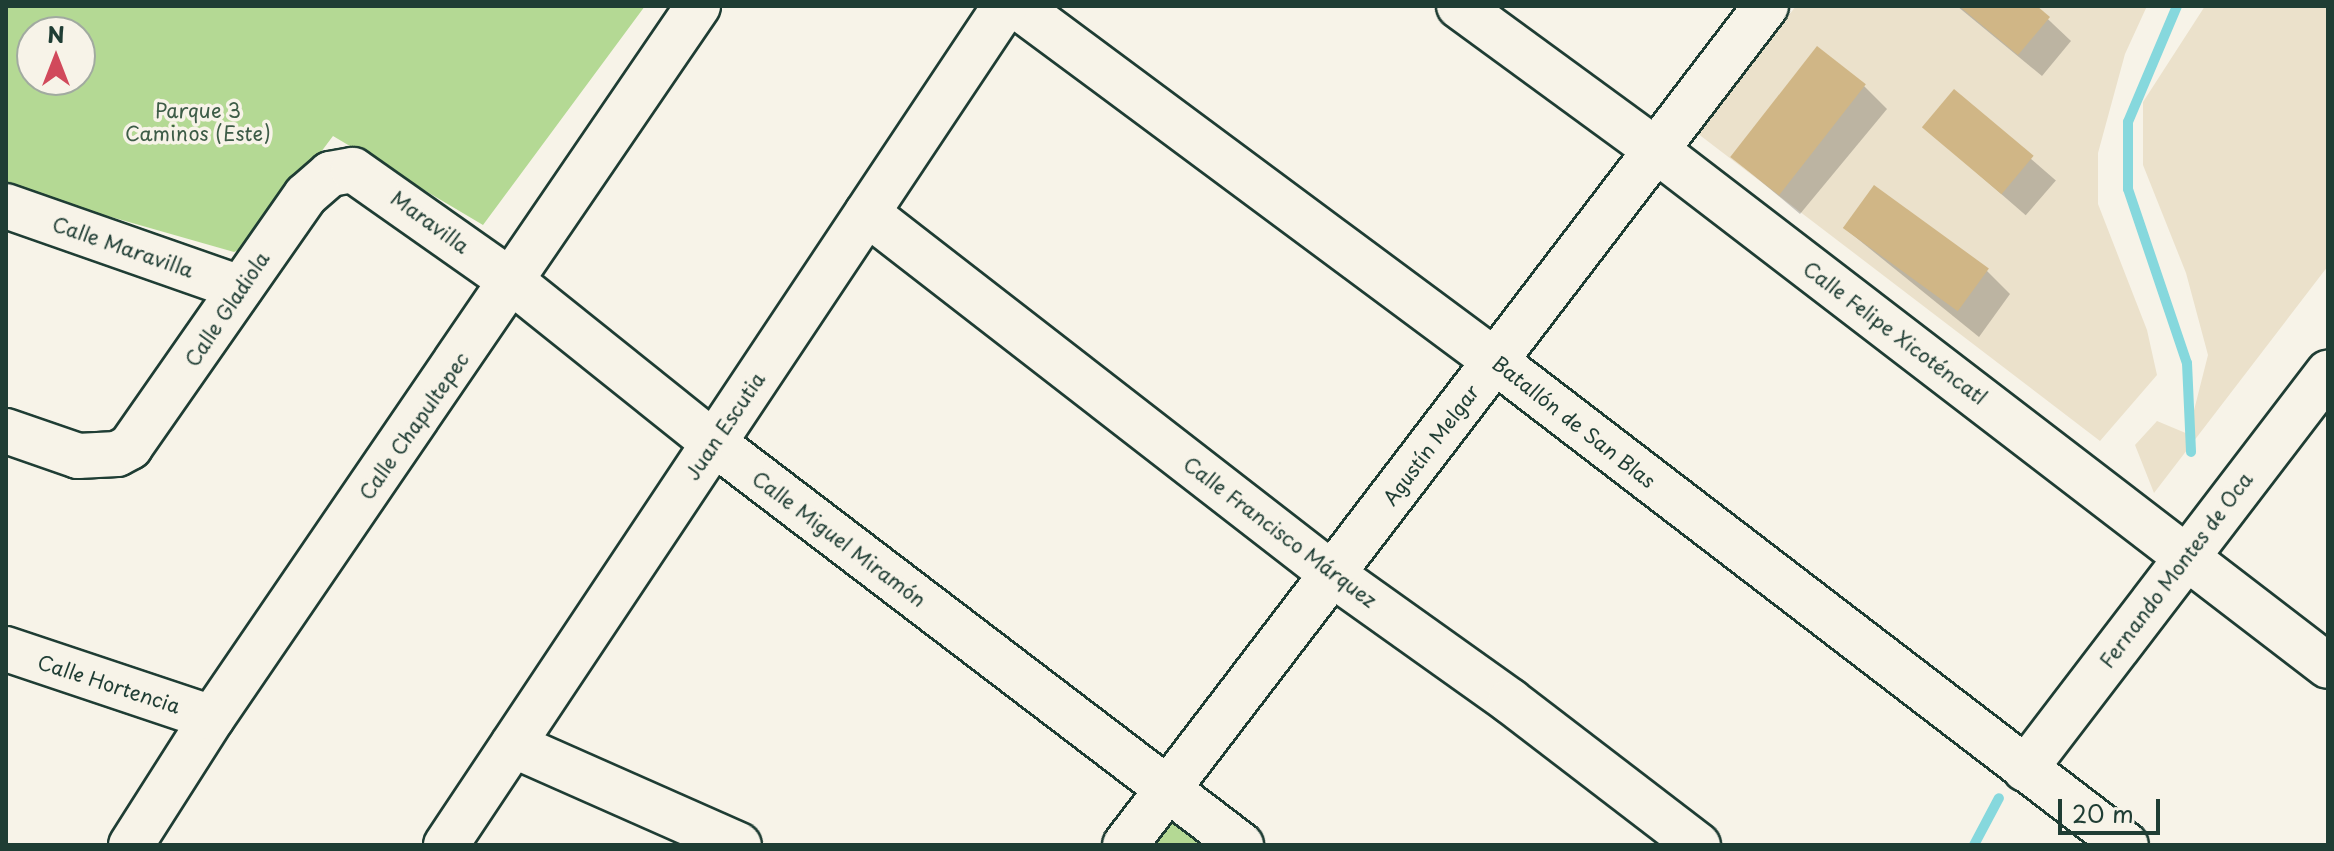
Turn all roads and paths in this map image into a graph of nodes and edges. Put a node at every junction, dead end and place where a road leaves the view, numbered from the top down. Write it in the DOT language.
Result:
graph roads {
  1 [pos="698,6"];
  2 [pos="1005,6"];
  3 [pos="1017,6"];
  4 [pos="1459,6"];
  5 [pos="1766,6"];
  6 [pos="1656,150"];
  7 [pos="343,169"];
  8 [pos="6,206"];
  9 [pos="867,213"];
  10 [pos="514,283"];
  11 [pos="240,288"];
  12 [pos="1495,361"];
  13 [pos="2328,373"];
  14 [pos="6,431"];
  15 [pos="714,443"];
  16 [pos="2185,556"];
  17 [pos="1332,574"];
  18 [pos="6,649"];
  19 [pos="2328,666"];
  20 [pos="212,718"];
  21 [pos="513,745"];
  22 [pos="2025,769"];
  23 [pos="1168,790"];
  24 [pos="131,845"];
  25 [pos="446,845"];
  26 [pos="739,845"];
  27 [pos="1125,845"];
  28 [pos="1241,845"];
  29 [pos="1698,845"];
  30 [pos="2126,845"];
  1 -- 10 [label="street, Calle Chapultepec"];
  2 -- 9 [label="street, Juan Escutia"];
  3 -- 12 [label="street, Batallón de San Blas"];
  4 -- 6 [label="street, Calle Felipe Xicoténcatl"];
  5 -- 6 [label="street, Agustín Melgar"];
  6 -- 12 [label="street, Agustín Melgar"];
  6 -- 16 [label="street, Calle Felipe Xicoténcatl"];
  7 -- 10 [label="street, Maravilla"];
  7 -- 11 [label="street, Calle Gladiola"];
  8 -- 11 [label="street, Calle Maravilla"];
  9 -- 15 [label="street, Juan Escutia"];
  9 -- 17 [label="street, Calle Francisco Márquez"];
  10 -- 15 [label="street, Calle Miguel Miramón"];
  10 -- 20 [label="street, Calle Chapultepec"];
  11 -- 14 [label="street, Calle Gladiola"];
  12 -- 17 [label="street, Agustín Melgar"];
  12 -- 22 [label="street, Batallón de San Blas"];
  13 -- 16 [label="street, Fernando Montes de Oca"];
  15 -- 21 [label="street, Juan Escutia"];
  15 -- 23 [label="street, Calle Miguel Miramón"];
  16 -- 19 [label="street, Calle Felipe Xicoténcatl"];
  16 -- 22 [label="street, Fernando Montes de Oca"];
  17 -- 23 [label="street, Agustín Melgar"];
  17 -- 29 [label="street, Calle Francisco Márquez"];
  18 -- 20 [label="street, Calle Hortencia"];
  20 -- 24 [label="street, Calle Chapultepec"];
  21 -- 25 [label="street, Juan Escutia"];
  21 -- 26 [label="street"];
  22 -- 30 [label="street, Batallón de San Blas"];
  23 -- 27 [label="street, Agustín Melgar"];
  23 -- 28 [label="street, Calle Miguel Miramón"];
}
